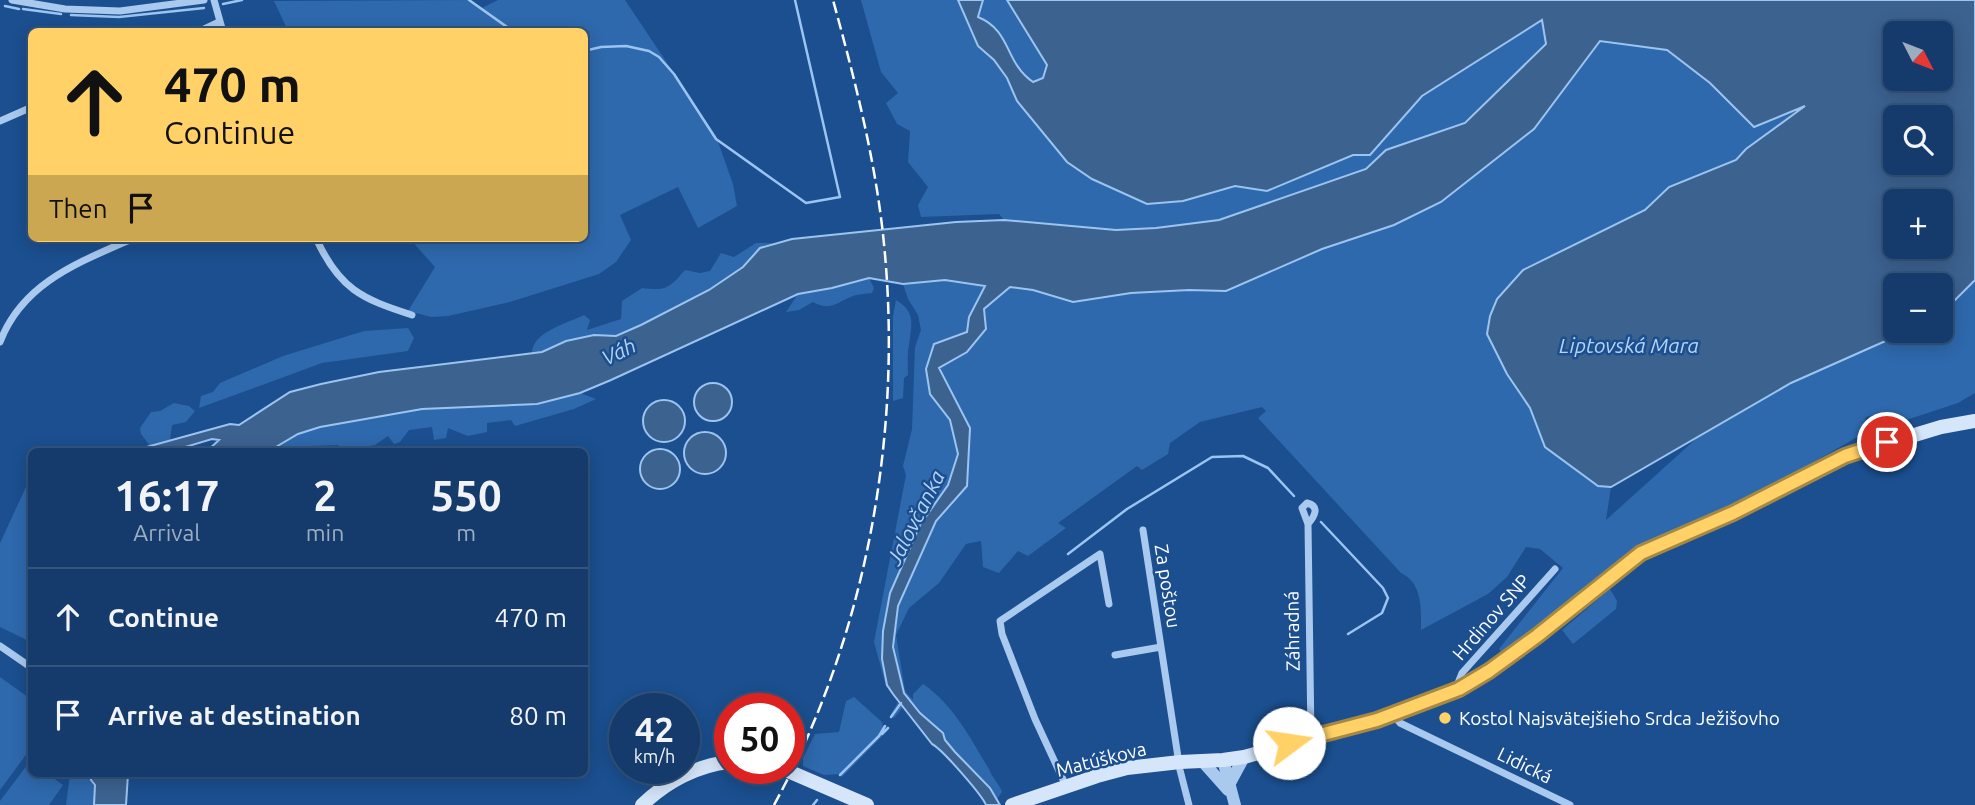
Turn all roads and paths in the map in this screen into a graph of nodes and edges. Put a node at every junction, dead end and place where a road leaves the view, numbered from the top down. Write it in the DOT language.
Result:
graph roads {
  1 [pos="12,0"];
  2 [pos="204,0"];
  3 [pos="214,0"];
  4 [pos="153,4"];
  5 [pos="219,22"];
  6 [pos="206,28"];
  7 [pos="221,28"];
  8 [pos="28,109"];
  9 [pos="0,121"];
  10 [pos="125,242"];
  11 [pos="318,242"];
  12 [pos="412,315"];
  13 [pos="3,326"];
  14 [pos="0,342"];
  15 [pos="1975,421"];
  16 [pos="1308,524"];
  17 [pos="1143,530"];
  18 [pos="1555,569"];
  19 [pos="1109,604"];
  20 [pos="0,646"];
  21 [pos="1161,647"];
  22 [pos="1115,654"];
  23 [pos="28,665"];
  24 [pos="1459,689"];
  25 [pos="1393,715"];
  26 [pos="1311,738"];
  27 [pos="1244,757"];
  28 [pos="1223,761"];
  29 [pos="1180,762"];
  30 [pos="1203,762"];
  31 [pos="714,765"];
  32 [pos="805,778"];
  33 [pos="1066,786"];
  34 [pos="1231,794"];
  35 [pos="642,805"];
  36 [pos="867,805"];
  37 [pos="1012,805"];
  38 [pos="1189,805"];
  39 [pos="1570,805"];
  1 -- 4 [label="street"];
  2 -- 4 [label="street"];
  3 -- 5 [label="street"];
  5 -- 6 [label="street"];
  5 -- 7 [label="street"];
  8 -- 9 [label="street"];
  10 -- 13 [label="street"];
  11 -- 12 [label="street"];
  13 -- 14 [label="street"];
  15 -- 24 [label="main road, Matúškova"];
  16 -- 26 [label="street, Záhradná"];
  17 -- 21 [label="street, Za poštou"];
  18 -- 24 [label="street, Hrdinov SNP"];
  19 -- 33 [label="street"];
  20 -- 23 [label="street"];
  21 -- 22 [label="street, Za poštou"];
  21 -- 29 [label="street, Za poštou"];
  24 -- 25 [label="main road, Matúškova"];
  25 -- 26 [label="main road, Matúškova"];
  25 -- 39 [label="street, Lidická"];
  26 -- 27 [label="main road, Matúškova"];
  27 -- 28 [label="main road, Matúškova"];
  27 -- 34 [label="street"];
  28 -- 30 [label="main road, Matúškova"];
  28 -- 34 [label="street"];
  29 -- 30 [label="main road, Matúškova"];
  29 -- 33 [label="main road, Matúškova"];
  29 -- 38 [label="street, Za poštou"];
  30 -- 34 [label="street"];
  31 -- 35 [label="main road"];
  32 -- 36 [label="main road"];
  33 -- 37 [label="main road, Matúškova"];
}
